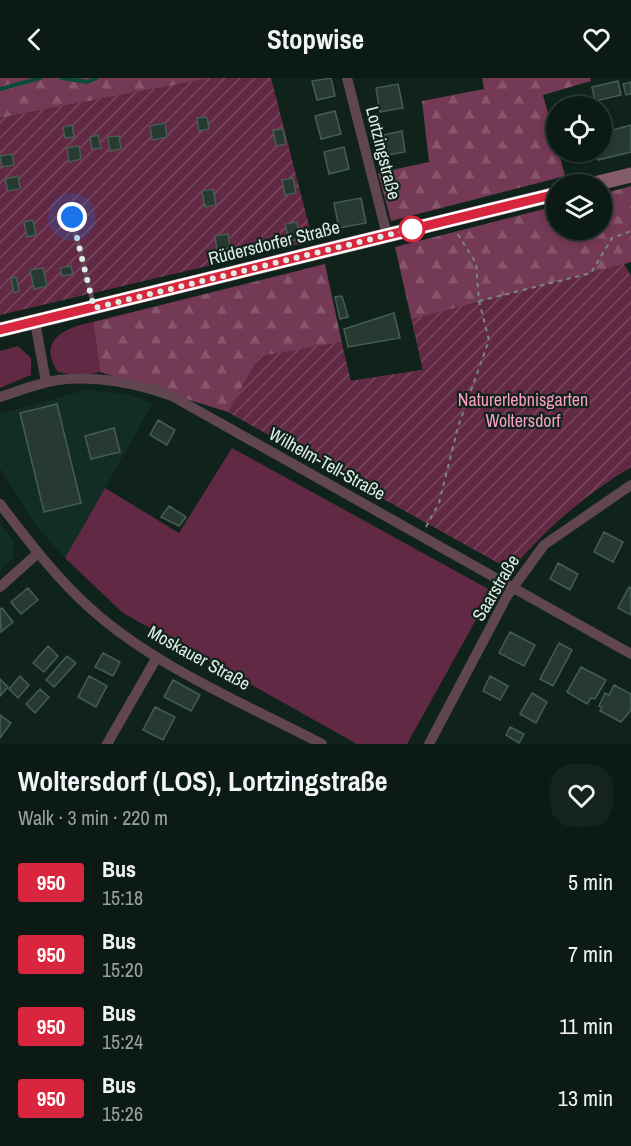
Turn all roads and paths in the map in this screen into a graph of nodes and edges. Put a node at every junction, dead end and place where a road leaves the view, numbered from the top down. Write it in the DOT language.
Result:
graph roads {
  1 [pos="347,78"];
  2 [pos="631,175"];
  3 [pos="612,180"];
  4 [pos="546,196"];
  5 [pos="68,205"];
  6 [pos="449,220"];
  7 [pos="631,231"];
  8 [pos="387,235"];
  9 [pos="479,301"];
  10 [pos="94,308"];
  11 [pos="35,322"];
  12 [pos="0,330"];
  13 [pos="46,382"];
  14 [pos="0,397"];
  15 [pos="631,485"];
  16 [pos="0,504"];
  17 [pos="425,528"];
  18 [pos="38,553"];
  19 [pos="0,587"];
  20 [pos="513,588"];
  21 [pos="631,654"];
  22 [pos="157,657"];
  23 [pos="107,744"];
  24 [pos="322,744"];
  25 [pos="429,744"];
  1 -- 8 [label="street, Lortzingstraße"];
  2 -- 3 [label="main road"];
  4 -- 6 [label="main road, Rüdersdorfer Straße"];
  5 -- 10 [label="lane"];
  6 -- 8 [label="main road, Rüdersdorfer Straße"];
  6 -- 9 [label="path"];
  7 -- 9 [label="path"];
  8 -- 10 [label="main road, Rüdersdorfer Straße"];
  9 -- 17 [label="path"];
  10 -- 11 [label="main road, Rüdersdorfer Straße"];
  11 -- 12 [label="main road, Rüdersdorfer Straße"];
  11 -- 13 [label="street"];
  13 -- 14 [label="street, Wilhelm-Tell-Straße"];
  13 -- 20 [label="street, Wilhelm-Tell-Straße"];
  15 -- 20 [label="street, Saarstraße"];
  16 -- 18 [label="street, Moskauer Straße"];
  18 -- 19 [label="street"];
  18 -- 22 [label="street, Moskauer Straße"];
  20 -- 21 [label="street, Wilhelm-Tell-Straße"];
  20 -- 25 [label="street, Saarstraße"];
  22 -- 23 [label="street"];
  22 -- 24 [label="street, Moskauer Straße"];
}
